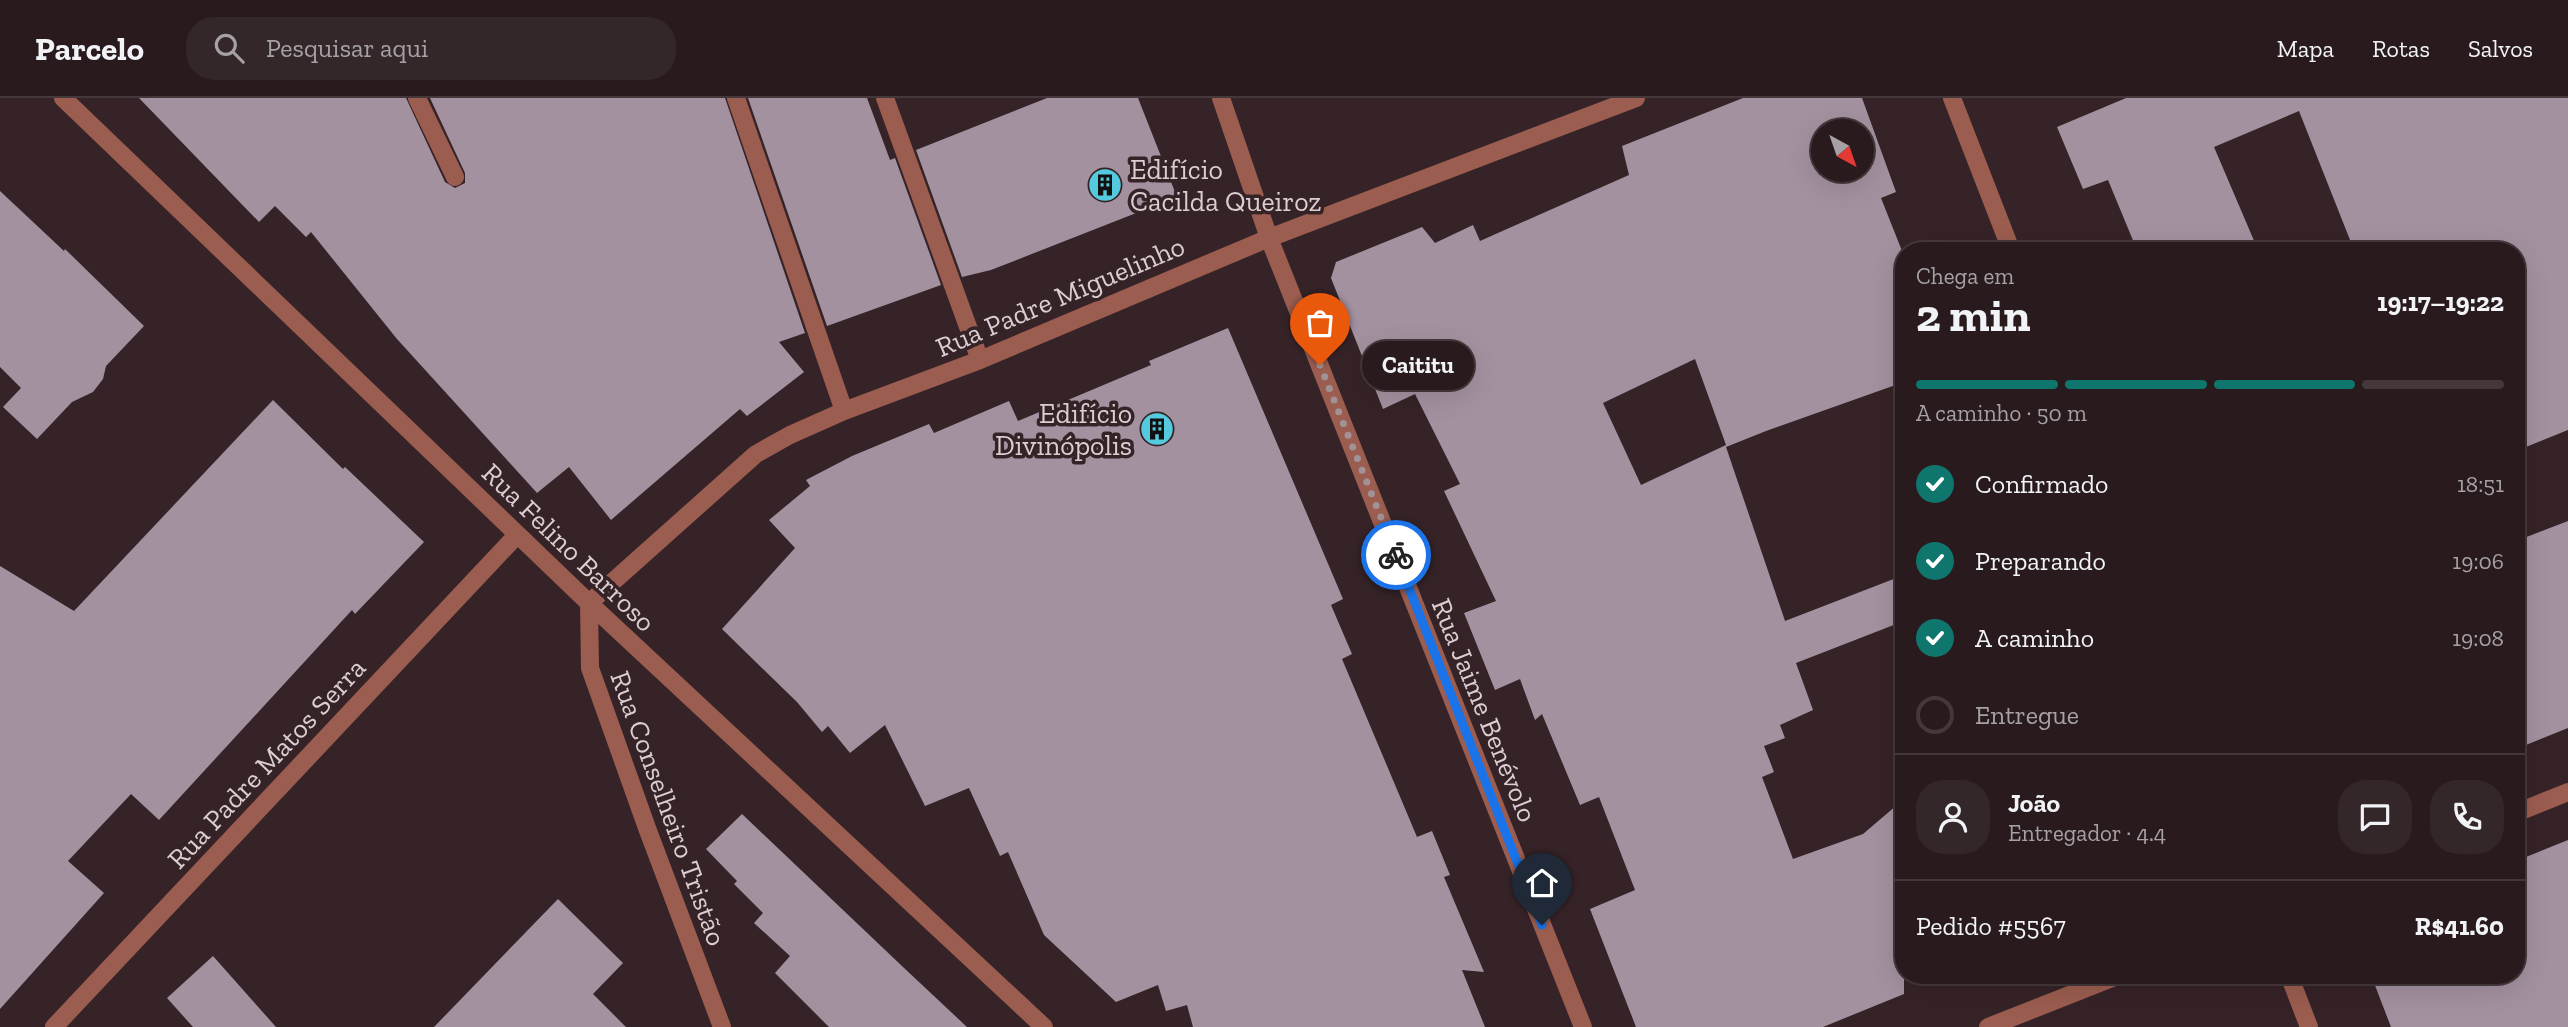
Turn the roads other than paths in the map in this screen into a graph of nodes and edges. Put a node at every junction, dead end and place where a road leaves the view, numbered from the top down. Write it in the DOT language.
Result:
graph roads {
  1 [pos="63,98"];
  2 [pos="416,98"];
  3 [pos="736,98"];
  4 [pos="885,98"];
  5 [pos="1221,98"];
  6 [pos="1636,98"];
  7 [pos="1952,98"];
  8 [pos="455,177"];
  9 [pos="1269,237"];
  10 [pos="2008,242"];
  11 [pos="980,360"];
  12 [pos="844,411"];
  13 [pos="517,535"];
  14 [pos="589,603"];
  15 [pos="2568,792"];
  16 [pos="2525,809"];
  17 [pos="2096,984"];
  18 [pos="2292,984"];
  19 [pos="54,1027"];
  20 [pos="722,1027"];
  21 [pos="1044,1027"];
  22 [pos="1583,1027"];
  23 [pos="1988,1027"];
  24 [pos="2309,1027"];
  1 -- 13 [label="street, Rua Felino Barroso"];
  2 -- 8 [label="street"];
  3 -- 12 [label="street"];
  4 -- 11 [label="street"];
  5 -- 9 [label="street, Rua Jaime Benévolo"];
  6 -- 9 [label="street, Rua Padre Miguelinho"];
  7 -- 10 [label="street"];
  9 -- 11 [label="street, Rua Padre Miguelinho"];
  9 -- 22 [label="street, Rua Jaime Benévolo"];
  11 -- 12 [label="street, Rua Padre Miguelinho"];
  12 -- 14 [label="street, Rua Padre Miguelinho"];
  13 -- 14 [label="street, Rua Felino Barroso"];
  13 -- 19 [label="street, Rua Padre Matos Serra"];
  14 -- 20 [label="street, Rua Conselheiro Tristão"];
  14 -- 21 [label="street, Rua Felino Barroso"];
  15 -- 16 [label="street"];
  17 -- 23 [label="street"];
  18 -- 24 [label="street"];
}
